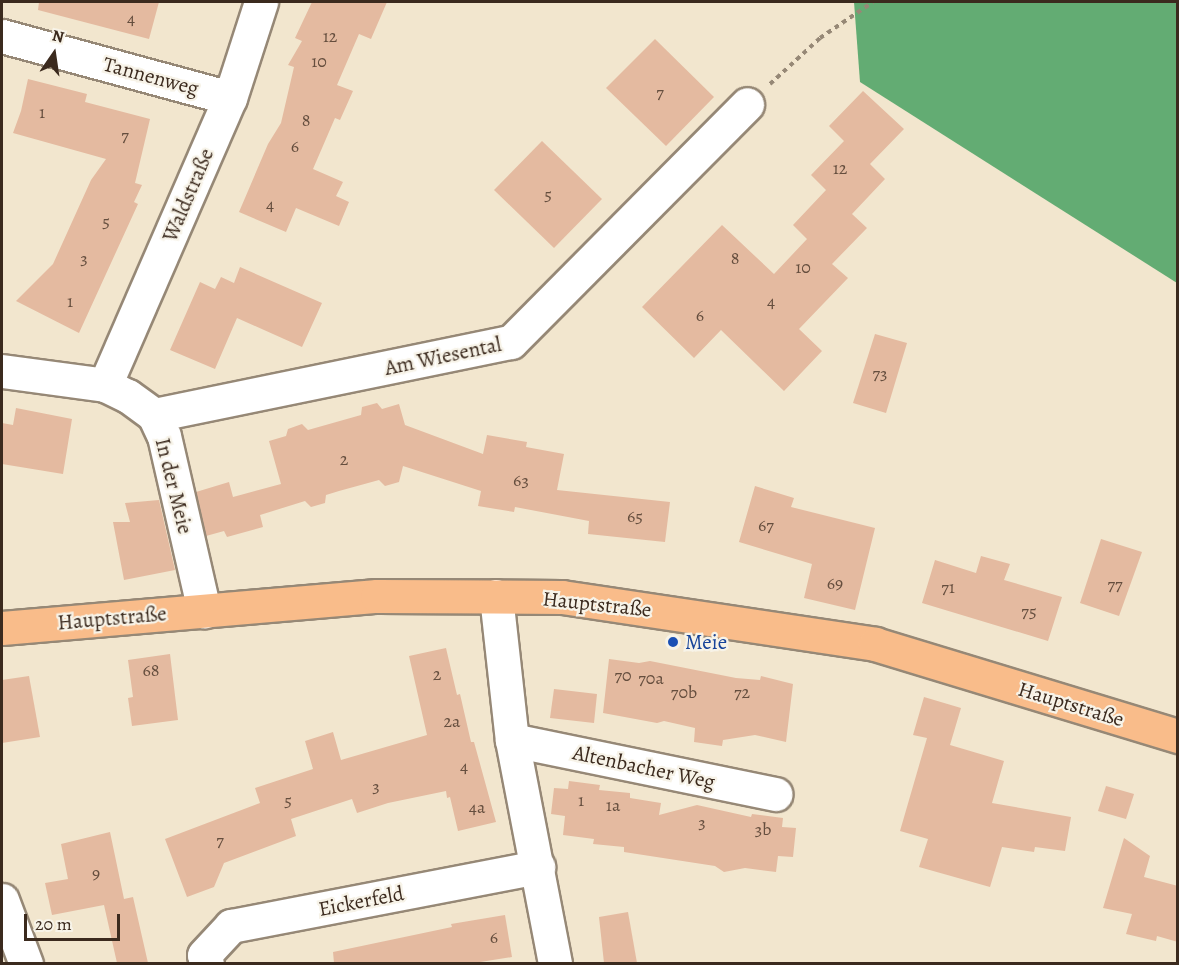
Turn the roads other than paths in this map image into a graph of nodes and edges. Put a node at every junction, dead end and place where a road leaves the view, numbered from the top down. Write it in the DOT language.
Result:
graph roads {
  1 [pos="261,2"];
  2 [pos="2,36"];
  3 [pos="230,98"];
  4 [pos="747,104"];
  5 [pos="2,371"];
  6 [pos="105,385"];
  7 [pos="154,415"];
  8 [pos="496,596"];
  9 [pos="204,611"];
  10 [pos="2,628"];
  11 [pos="1178,736"];
  12 [pos="512,740"];
  13 [pos="776,794"];
  14 [pos="538,867"];
  15 [pos="2,900"];
  16 [pos="26,963"];
  17 [pos="207,963"];
  18 [pos="555,963"];
  1 -- 3 [label="street, Waldstraße"];
  2 -- 3 [label="street, Tannenweg"];
  3 -- 6 [label="street, Waldstraße"];
  4 -- 7 [label="street, Am Wiesental"];
  5 -- 6 [label="street, In der Meie"];
  6 -- 7 [label="street, In der Meie"];
  7 -- 9 [label="street, In der Meie"];
  8 -- 9 [label="main road, Hauptstraße"];
  8 -- 11 [label="main road, Hauptstraße"];
  8 -- 12 [label="street"];
  9 -- 10 [label="main road, Hauptstraße"];
  12 -- 13 [label="street, Altenbacher Weg"];
  12 -- 14 [label="street"];
  14 -- 17 [label="street, Eickerfeld"];
  14 -- 18 [label="street"];
  15 -- 16 [label="street"];
}
